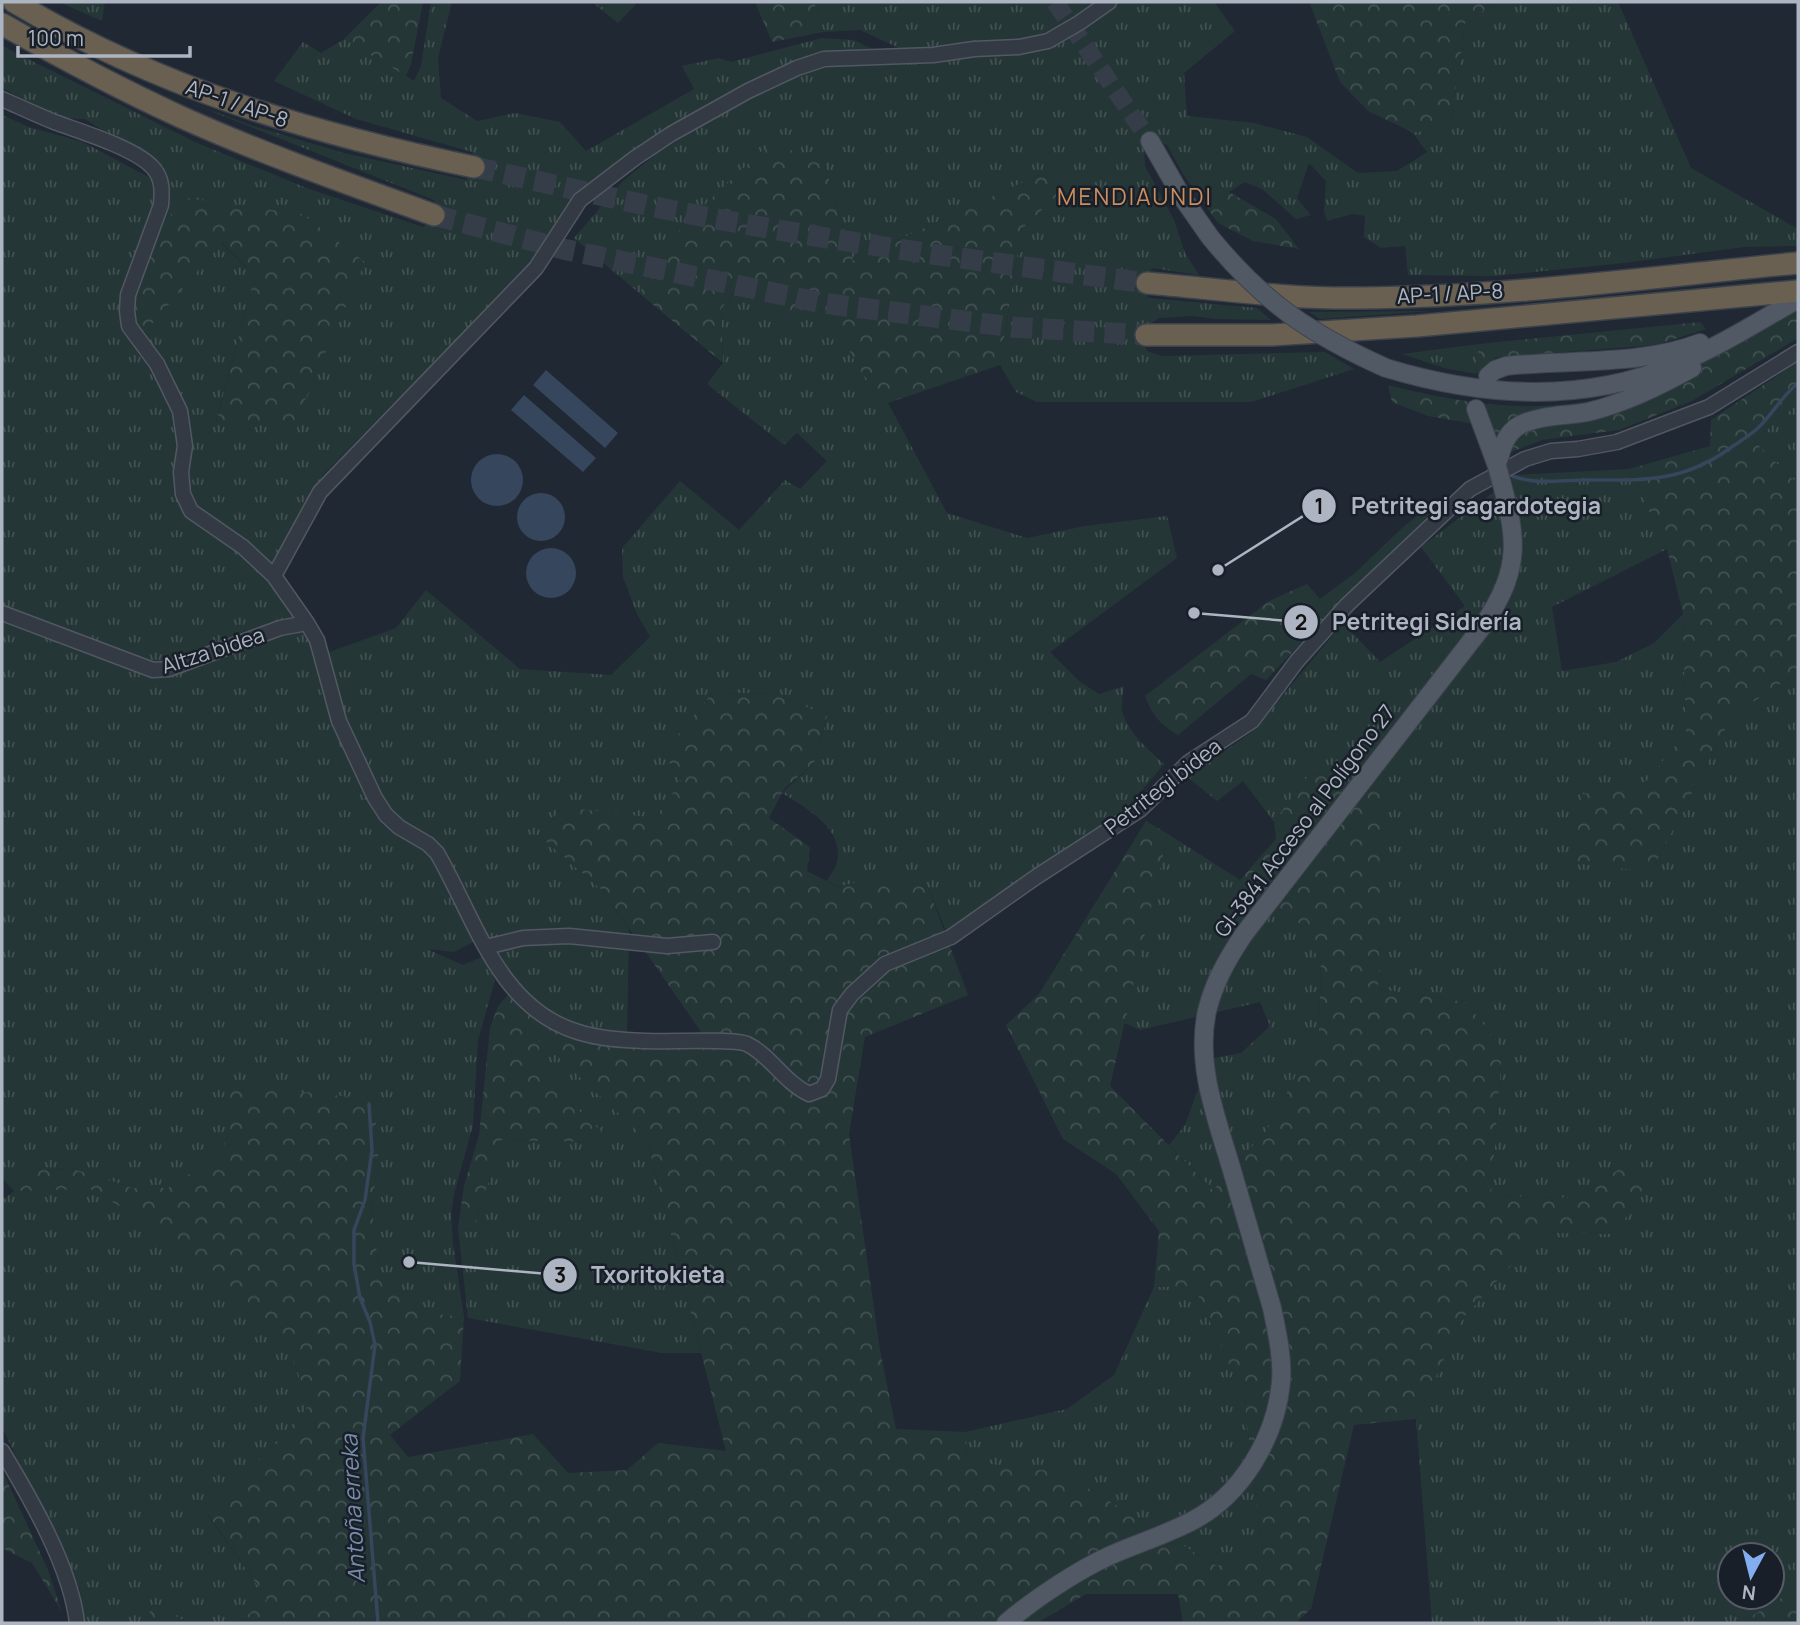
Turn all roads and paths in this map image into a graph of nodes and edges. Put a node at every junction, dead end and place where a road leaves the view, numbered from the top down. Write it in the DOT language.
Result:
graph roads {
  1 [pos="14,2"];
  2 [pos="1109,2"];
  3 [pos="2,24"];
  4 [pos="2,99"];
  5 [pos="1150,141"];
  6 [pos="474,167"];
  7 [pos="434,215"];
  8 [pos="1798,263"];
  9 [pos="1147,283"];
  10 [pos="1798,291"];
  11 [pos="1798,299"];
  12 [pos="1765,317"];
  13 [pos="1146,335"];
  14 [pos="1716,346"];
  15 [pos="1798,352"];
  16 [pos="1488,376"];
  17 [pos="1476,409"];
  18 [pos="1497,466"];
  19 [pos="274,576"];
  20 [pos="2,613"];
  21 [pos="307,623"];
  22 [pos="713,943"];
  23 [pos="486,947"];
  24 [pos="2,1451"];
  25 [pos="78,1623"];
  26 [pos="1006,1623"];
  1 -- 6 [label="highway, AP-1 / AP-8"];
  2 -- 19 [label="street"];
  3 -- 7 [label="highway, AP-1 / AP-8"];
  4 -- 19 [label="street"];
  5 -- 14 [label="main road, bridge"];
  8 -- 9 [label="highway, AP-1 / AP-8"];
  10 -- 13 [label="highway, AP-1 / AP-8"];
  11 -- 12 [label="main road"];
  12 -- 14 [label="main road"];
  12 -- 16 [label="main road"];
  14 -- 18 [label="main road"];
  15 -- 23 [label="street, Petritegi bidea"];
  17 -- 18 [label="main road, GI-3841 Acceso al Polígono 27"];
  18 -- 26 [label="main road, GI-3841 Acceso al Polígono 27, bridge"];
  19 -- 21 [label="street"];
  20 -- 21 [label="street, Altza bidea"];
  21 -- 23 [label="street"];
  22 -- 23 [label="street"];
  24 -- 25 [label="street"];
}
